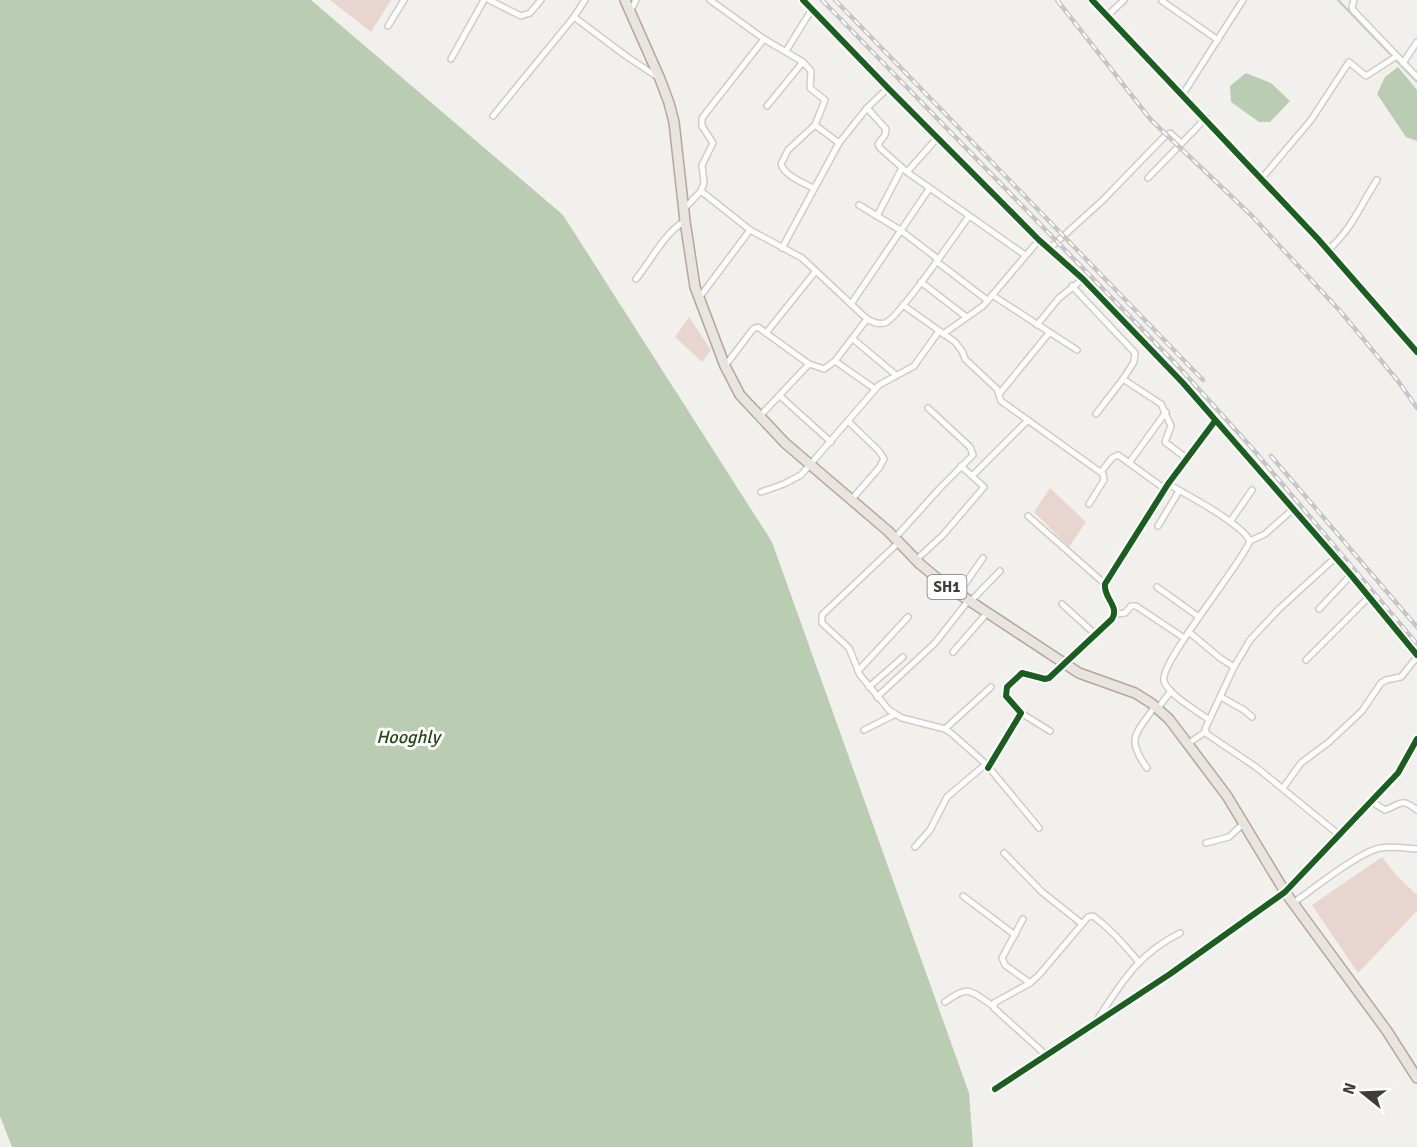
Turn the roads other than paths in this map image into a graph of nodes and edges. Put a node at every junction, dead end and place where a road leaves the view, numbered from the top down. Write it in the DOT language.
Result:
graph roads {
  1 [pos="404,0"];
  2 [pos="484,0"];
  3 [pos="489,0"];
  4 [pos="541,0"];
  5 [pos="585,0"];
  6 [pos="625,0"];
  7 [pos="636,0"];
  8 [pos="710,0"];
  9 [pos="803,0"];
  10 [pos="1092,0"];
  11 [pos="1124,0"];
  12 [pos="1354,0"];
  13 [pos="1162,1"];
  14 [pos="1240,1"];
  15 [pos="812,9"];
  16 [pos="630,12"];
  17 [pos="574,16"];
  18 [pos="1107,16"];
  19 [pos="388,26"];
  20 [pos="764,39"];
  21 [pos="1218,40"];
  22 [pos="1417,42"];
  23 [pos="786,51"];
  24 [pos="1397,56"];
  25 [pos="452,59"];
  26 [pos="803,62"];
  27 [pos="1403,63"];
  28 [pos="1417,77"];
  29 [pos="660,79"];
  30 [pos="888,88"];
  31 [pos="1183,94"];
  32 [pos="767,106"];
  33 [pos="867,108"];
  34 [pos="493,116"];
  35 [pos="1206,118"];
  36 [pos="815,125"];
  37 [pos="938,138"];
  38 [pos="1179,141"];
  39 [pos="839,143"];
  40 [pos="904,170"];
  41 [pos="1149,178"];
  42 [pos="1262,178"];
  43 [pos="1377,180"];
  44 [pos="813,188"];
  45 [pos="929,189"];
  46 [pos="701,191"];
  47 [pos="859,205"];
  48 [pos="684,209"];
  49 [pos="877,216"];
  50 [pos="969,216"];
  51 [pos="685,221"];
  52 [pos="750,230"];
  53 [pos="900,230"];
  54 [pos="1039,240"];
  55 [pos="782,248"];
  56 [pos="1049,249"];
  57 [pos="1328,250"];
  58 [pos="1025,255"];
  59 [pos="937,260"];
  60 [pos="816,272"];
  61 [pos="636,279"];
  62 [pos="1083,279"];
  63 [pos="921,282"];
  64 [pos="1072,286"];
  65 [pos="699,298"];
  66 [pos="990,298"];
  67 [pos="851,304"];
  68 [pos="903,305"];
  69 [pos="966,316"];
  70 [pos="867,319"];
  71 [pos="1037,325"];
  72 [pos="941,332"];
  73 [pos="766,333"];
  74 [pos="1049,333"];
  75 [pos="853,339"];
  76 [pos="1077,350"];
  77 [pos="1417,351"];
  78 [pos="835,361"];
  79 [pos="809,364"];
  80 [pos="725,366"];
  81 [pos="896,375"];
  82 [pos="1124,379"];
  83 [pos="875,389"];
  84 [pos="1000,393"];
  85 [pos="780,396"];
  86 [pos="928,408"];
  87 [pos="1166,412"];
  88 [pos="1096,414"];
  89 [pos="759,417"];
  90 [pos="1028,420"];
  91 [pos="848,421"];
  92 [pos="1215,421"];
  93 [pos="831,442"];
  94 [pos="1186,458"];
  95 [pos="1129,463"];
  96 [pos="811,466"];
  97 [pos="962,466"];
  98 [pos="1101,472"];
  99 [pos="972,476"];
  100 [pos="1167,486"];
  101 [pos="1252,490"];
  102 [pos="1179,491"];
  103 [pos="761,492"];
  104 [pos="851,500"];
  105 [pos="1089,504"];
  106 [pos="1292,510"];
  107 [pos="1028,516"];
  108 [pos="1230,522"];
  109 [pos="1158,526"];
  110 [pos="897,540"];
  111 [pos="1250,541"];
  112 [pos="1336,557"];
  113 [pos="984,558"];
  114 [pos="916,560"];
  115 [pos="1000,571"];
  116 [pos="1351,575"];
  117 [pos="1105,584"];
  118 [pos="1157,587"];
  119 [pos="958,594"];
  120 [pos="1369,597"];
  121 [pos="969,602"];
  122 [pos="1062,604"];
  123 [pos="1319,609"];
  124 [pos="987,613"];
  125 [pos="1115,614"];
  126 [pos="908,617"];
  127 [pos="1199,617"];
  128 [pos="1188,632"];
  129 [pos="1096,635"];
  130 [pos="1184,638"];
  131 [pos="953,652"];
  132 [pos="1417,656"];
  133 [pos="903,657"];
  134 [pos="1306,660"];
  135 [pos="1065,663"];
  136 [pos="1234,666"];
  137 [pos="858,671"];
  138 [pos="869,687"];
  139 [pos="991,687"];
  140 [pos="1171,691"];
  141 [pos="876,697"];
  142 [pos="1221,697"];
  143 [pos="1156,707"];
  144 [pos="1021,713"];
  145 [pos="894,715"];
  146 [pos="1252,717"];
  147 [pos="1209,720"];
  148 [pos="945,729"];
  149 [pos="864,730"];
  150 [pos="1050,730"];
  151 [pos="1205,732"];
  152 [pos="1417,739"];
  153 [pos="1189,743"];
  154 [pos="987,766"];
  155 [pos="1147,768"];
  156 [pos="1283,788"];
  157 [pos="1372,802"];
  158 [pos="1417,810"];
  159 [pos="1244,823"];
  160 [pos="1039,828"];
  161 [pos="1338,834"];
  162 [pos="1206,843"];
  163 [pos="915,847"];
  164 [pos="1417,849"];
  165 [pos="1004,853"];
  166 [pos="1285,892"];
  167 [pos="963,896"];
  168 [pos="1293,903"];
  169 [pos="1023,919"];
  170 [pos="1081,923"];
  171 [pos="1180,933"];
  172 [pos="1015,935"];
  173 [pos="1138,961"];
  174 [pos="1030,983"];
  175 [pos="945,1002"];
  176 [pos="993,1006"];
  177 [pos="1095,1024"];
  178 [pos="1047,1056"];
  179 [pos="1417,1078"];
  180 [pos="995,1089"];
  1 -- 19 [label="street"];
  2 -- 25 [label="street"];
  3 -- 4 [label="street"];
  5 -- 17 [label="street"];
  6 -- 16 [label="main road, SH1"];
  7 -- 16 [label="street"];
  8 -- 20 [label="street"];
  9 -- 15 [label="street"];
  10 -- 18 [label="street"];
  11 -- 18 [label="street"];
  12 -- 24 [label="street"];
  13 -- 21 [label="street"];
  14 -- 21 [label="street"];
  15 -- 23 [label="street"];
  15 -- 30 [label="street"];
  16 -- 29 [label="main road, SH1"];
  17 -- 29 [label="street"];
  17 -- 34 [label="street"];
  18 -- 31 [label="street"];
  20 -- 23 [label="street"];
  20 -- 46 [label="street"];
  21 -- 31 [label="street"];
  22 -- 27 [label="street"];
  23 -- 26 [label="street"];
  24 -- 27 [label="street"];
  24 -- 42 [label="street"];
  26 -- 32 [label="street"];
  26 -- 36 [label="street"];
  27 -- 28 [label="street"];
  29 -- 48 [label="main road, SH1"];
  30 -- 33 [label="street"];
  30 -- 37 [label="street"];
  31 -- 35 [label="street"];
  33 -- 39 [label="street"];
  33 -- 40 [label="street"];
  35 -- 41 [label="street"];
  35 -- 42 [label="street"];
  36 -- 39 [label="street"];
  36 -- 44 [label="street"];
  37 -- 40 [label="street"];
  37 -- 54 [label="street"];
  38 -- 56 [label="street"];
  39 -- 44 [label="street"];
  40 -- 45 [label="street"];
  40 -- 49 [label="street"];
  42 -- 57 [label="street"];
  43 -- 57 [label="street"];
  44 -- 55 [label="street"];
  45 -- 50 [label="street"];
  45 -- 53 [label="street"];
  46 -- 48 [label="street"];
  46 -- 52 [label="street"];
  47 -- 49 [label="street"];
  48 -- 51 [label="main road, SH1"];
  49 -- 53 [label="street"];
  50 -- 58 [label="street"];
  50 -- 59 [label="street"];
  51 -- 61 [label="street"];
  51 -- 65 [label="main road, SH1"];
  52 -- 55 [label="street"];
  52 -- 65 [label="street"];
  53 -- 59 [label="street"];
  53 -- 67 [label="street"];
  54 -- 56 [label="street"];
  54 -- 58 [label="street"];
  55 -- 60 [label="street"];
  56 -- 62 [label="street"];
  57 -- 77 [label="street"];
  58 -- 66 [label="street"];
  59 -- 63 [label="street"];
  59 -- 66 [label="street"];
  60 -- 67 [label="street"];
  60 -- 73 [label="street"];
  62 -- 64 [label="street"];
  62 -- 92 [label="street"];
  63 -- 68 [label="street"];
  63 -- 69 [label="street"];
  64 -- 71 [label="street"];
  64 -- 82 [label="street"];
  65 -- 80 [label="main road, SH1"];
  66 -- 69 [label="street"];
  66 -- 71 [label="street"];
  67 -- 70 [label="street"];
  68 -- 70 [label="street"];
  68 -- 72 [label="street"];
  69 -- 72 [label="street"];
  70 -- 75 [label="street"];
  71 -- 74 [label="street"];
  72 -- 81 [label="street"];
  72 -- 84 [label="street"];
  73 -- 79 [label="street"];
  73 -- 80 [label="street"];
  74 -- 76 [label="street"];
  74 -- 84 [label="street"];
  75 -- 78 [label="street"];
  75 -- 81 [label="street"];
  78 -- 79 [label="street"];
  78 -- 83 [label="street"];
  79 -- 85 [label="street"];
  80 -- 89 [label="main road, SH1"];
  81 -- 83 [label="street"];
  82 -- 87 [label="street"];
  82 -- 88 [label="street"];
  83 -- 91 [label="street"];
  84 -- 90 [label="street"];
  85 -- 89 [label="street"];
  85 -- 93 [label="street"];
  86 -- 97 [label="street"];
  87 -- 94 [label="street"];
  87 -- 95 [label="street"];
  89 -- 96 [label="main road, SH1"];
  90 -- 98 [label="street"];
  90 -- 99 [label="street"];
  91 -- 93 [label="street"];
  91 -- 104 [label="street"];
  92 -- 94 [label="street"];
  92 -- 106 [label="street"];
  93 -- 96 [label="street"];
  94 -- 100 [label="street"];
  95 -- 98 [label="street"];
  95 -- 100 [label="street"];
  96 -- 103 [label="street"];
  96 -- 104 [label="main road, SH1"];
  97 -- 99 [label="street"];
  97 -- 110 [label="street"];
  98 -- 105 [label="street"];
  99 -- 114 [label="street"];
  100 -- 102 [label="street"];
  100 -- 117 [label="street"];
  101 -- 108 [label="street"];
  102 -- 108 [label="street"];
  102 -- 109 [label="street"];
  104 -- 110 [label="main road, SH1"];
  106 -- 111 [label="street"];
  106 -- 112 [label="street"];
  107 -- 117 [label="street"];
  108 -- 111 [label="street"];
  110 -- 114 [label="main road, SH1"];
  110 -- 137 [label="street"];
  111 -- 127 [label="street"];
  112 -- 116 [label="street"];
  112 -- 136 [label="street"];
  113 -- 119 [label="street"];
  114 -- 119 [label="main road, SH1"];
  115 -- 121 [label="street"];
  116 -- 120 [label="street"];
  116 -- 123 [label="street"];
  117 -- 125 [label="street"];
  118 -- 127 [label="street"];
  119 -- 121 [label="main road, SH1"];
  120 -- 132 [label="street"];
  120 -- 134 [label="street"];
  121 -- 124 [label="main road, SH1"];
  121 -- 141 [label="street"];
  122 -- 129 [label="street"];
  124 -- 131 [label="street"];
  124 -- 135 [label="main road, SH1"];
  125 -- 129 [label="street"];
  125 -- 130 [label="street"];
  126 -- 137 [label="street"];
  127 -- 128 [label="street"];
  128 -- 130 [label="street"];
  128 -- 136 [label="street"];
  129 -- 135 [label="street"];
  130 -- 140 [label="street"];
  132 -- 156 [label="street"];
  133 -- 138 [label="street"];
  135 -- 143 [label="main road, SH1"];
  135 -- 144 [label="street"];
  136 -- 142 [label="street"];
  137 -- 138 [label="street"];
  138 -- 141 [label="street"];
  139 -- 148 [label="street"];
  140 -- 143 [label="street"];
  140 -- 147 [label="street"];
  141 -- 145 [label="street"];
  142 -- 146 [label="street"];
  142 -- 147 [label="street"];
  143 -- 153 [label="main road, SH1"];
  143 -- 155 [label="street"];
  144 -- 150 [label="street"];
  144 -- 154 [label="street"];
  145 -- 148 [label="street"];
  145 -- 149 [label="street"];
  147 -- 151 [label="street"];
  148 -- 154 [label="street"];
  151 -- 153 [label="street"];
  151 -- 156 [label="street"];
  152 -- 157 [label="street"];
  153 -- 159 [label="main road, SH1"];
  154 -- 160 [label="street"];
  154 -- 163 [label="street"];
  156 -- 161 [label="street"];
  157 -- 158 [label="street"];
  157 -- 161 [label="street"];
  159 -- 162 [label="street"];
  159 -- 166 [label="main road, SH1"];
  161 -- 166 [label="street"];
  164 -- 168 [label="street"];
  165 -- 170 [label="street"];
  166 -- 168 [label="main road, SH1"];
  166 -- 177 [label="street"];
  167 -- 172 [label="street"];
  168 -- 179 [label="main road, SH1"];
  169 -- 172 [label="street"];
  170 -- 173 [label="street"];
  170 -- 174 [label="street"];
  171 -- 173 [label="street"];
  172 -- 174 [label="street"];
  173 -- 177 [label="street"];
  174 -- 176 [label="street"];
  175 -- 176 [label="street"];
  176 -- 178 [label="street"];
  177 -- 178 [label="street"];
  178 -- 180 [label="street"];
}
